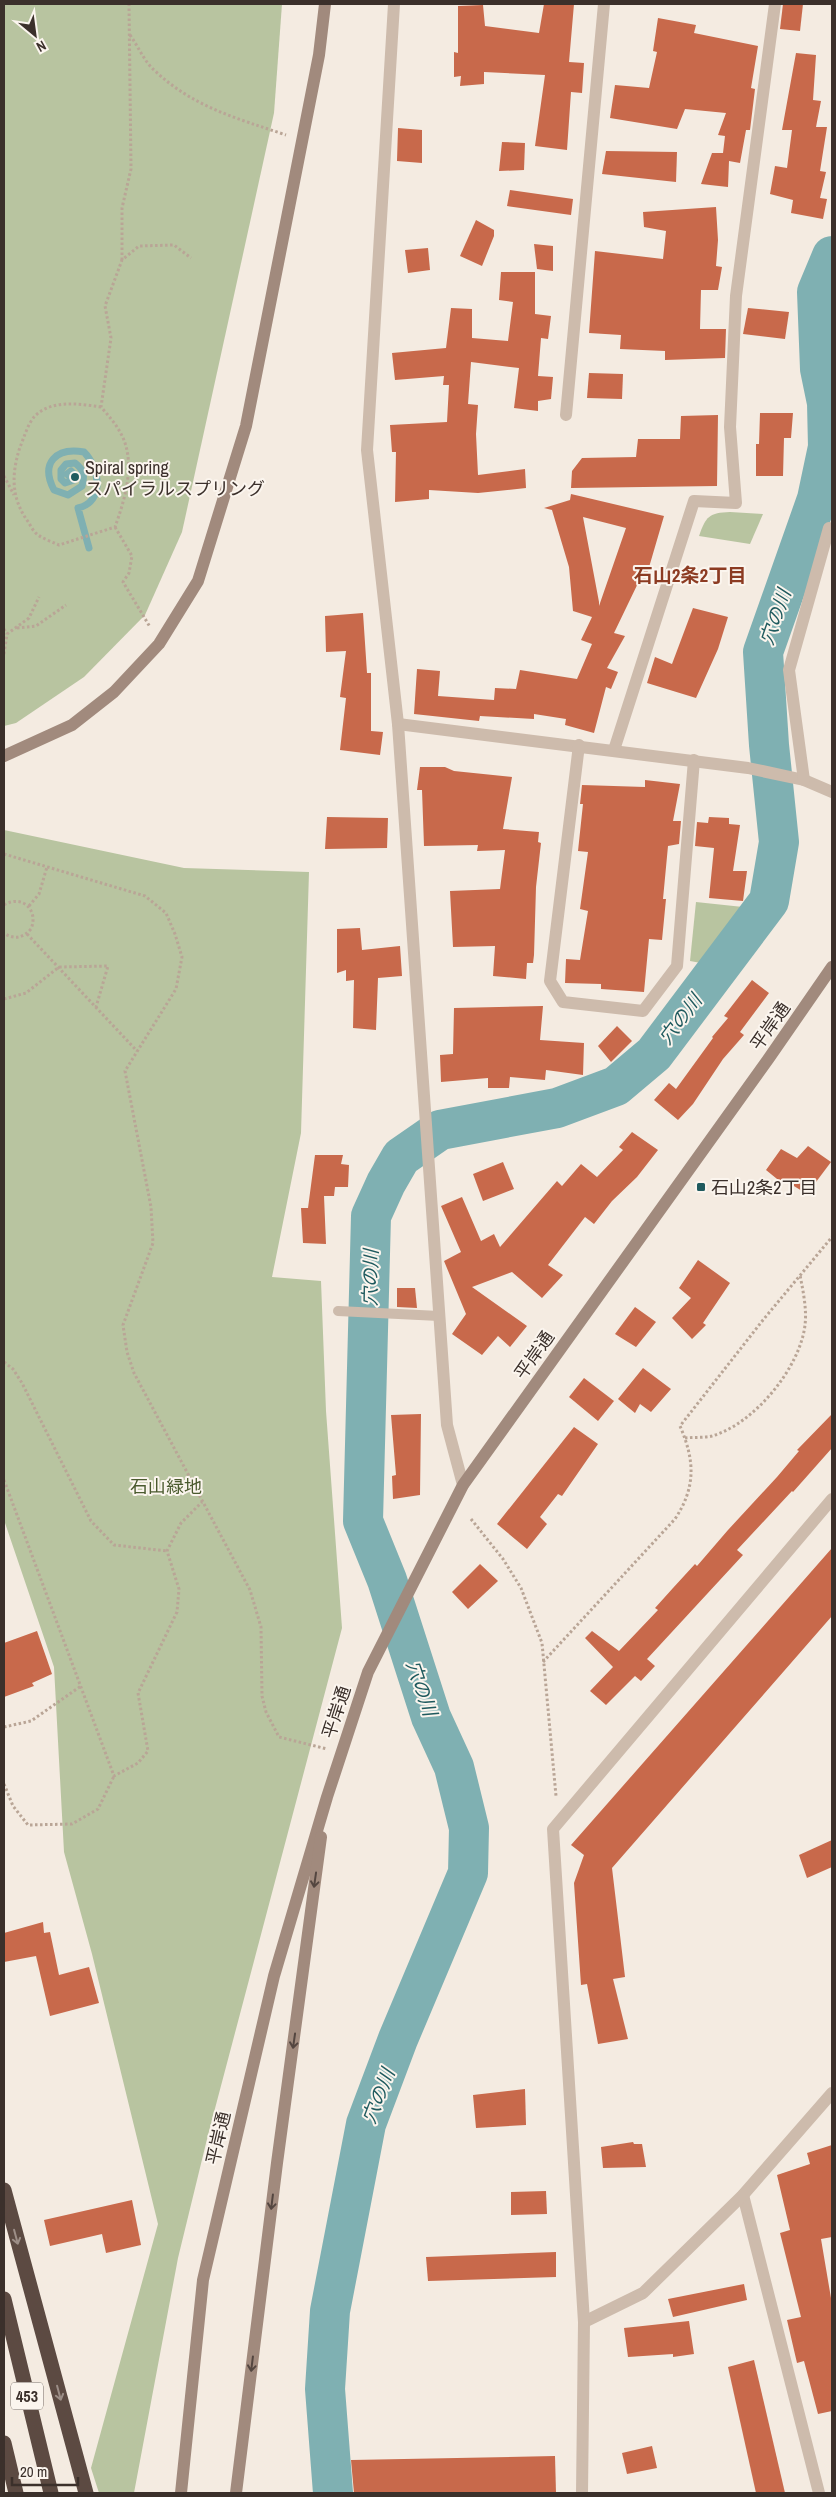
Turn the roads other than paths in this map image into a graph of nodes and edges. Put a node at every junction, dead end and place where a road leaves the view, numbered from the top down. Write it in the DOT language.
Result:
graph roads {
  1 [pos="325,4"];
  2 [pos="394,4"];
  3 [pos="604,4"];
  4 [pos="775,4"];
  5 [pos="566,415"];
  6 [pos="831,525"];
  7 [pos="398,724"];
  8 [pos="579,745"];
  9 [pos="614,750"];
  10 [pos="4,756"];
  11 [pos="694,760"];
  12 [pos="804,780"];
  13 [pos="832,792"];
  14 [pos="832,967"];
  15 [pos="338,1311"];
  16 [pos="439,1316"];
  17 [pos="463,1485"];
  18 [pos="832,1499"];
  19 [pos="327,1797"];
  20 [pos="832,2093"];
  21 [pos="4,2190"];
  22 [pos="743,2195"];
  23 [pos="4,2299"];
  24 [pos="584,2322"];
  25 [pos="4,2442"];
  26 [pos="16,2493"];
  27 [pos="51,2493"];
  28 [pos="86,2493"];
  29 [pos="181,2493"];
  30 [pos="236,2493"];
  31 [pos="582,2493"];
  32 [pos="819,2493"];
  1 -- 10 [label="street"];
  2 -- 7 [label="street"];
  3 -- 5 [label="street"];
  4 -- 9 [label="street"];
  6 -- 12 [label="street"];
  7 -- 8 [label="street"];
  7 -- 16 [label="street"];
  8 -- 9 [label="street"];
  8 -- 11 [label="street"];
  9 -- 11 [label="street"];
  11 -- 12 [label="street"];
  12 -- 13 [label="street"];
  14 -- 17 [label="street, 平岸通"];
  15 -- 16 [label="lane"];
  16 -- 17 [label="street"];
  17 -- 19 [label="street, 平岸通"];
  18 -- 24 [label="street"];
  19 -- 29 [label="street, 平岸通"];
  19 -- 30 [label="street, 平岸通, one-way"];
  20 -- 22 [label="street"];
  21 -- 28 [label="highway, one-way"];
  22 -- 24 [label="street"];
  22 -- 32 [label="street"];
  23 -- 27 [label="highway, 453"];
  24 -- 31 [label="street"];
  25 -- 26 [label="highway"];
}
